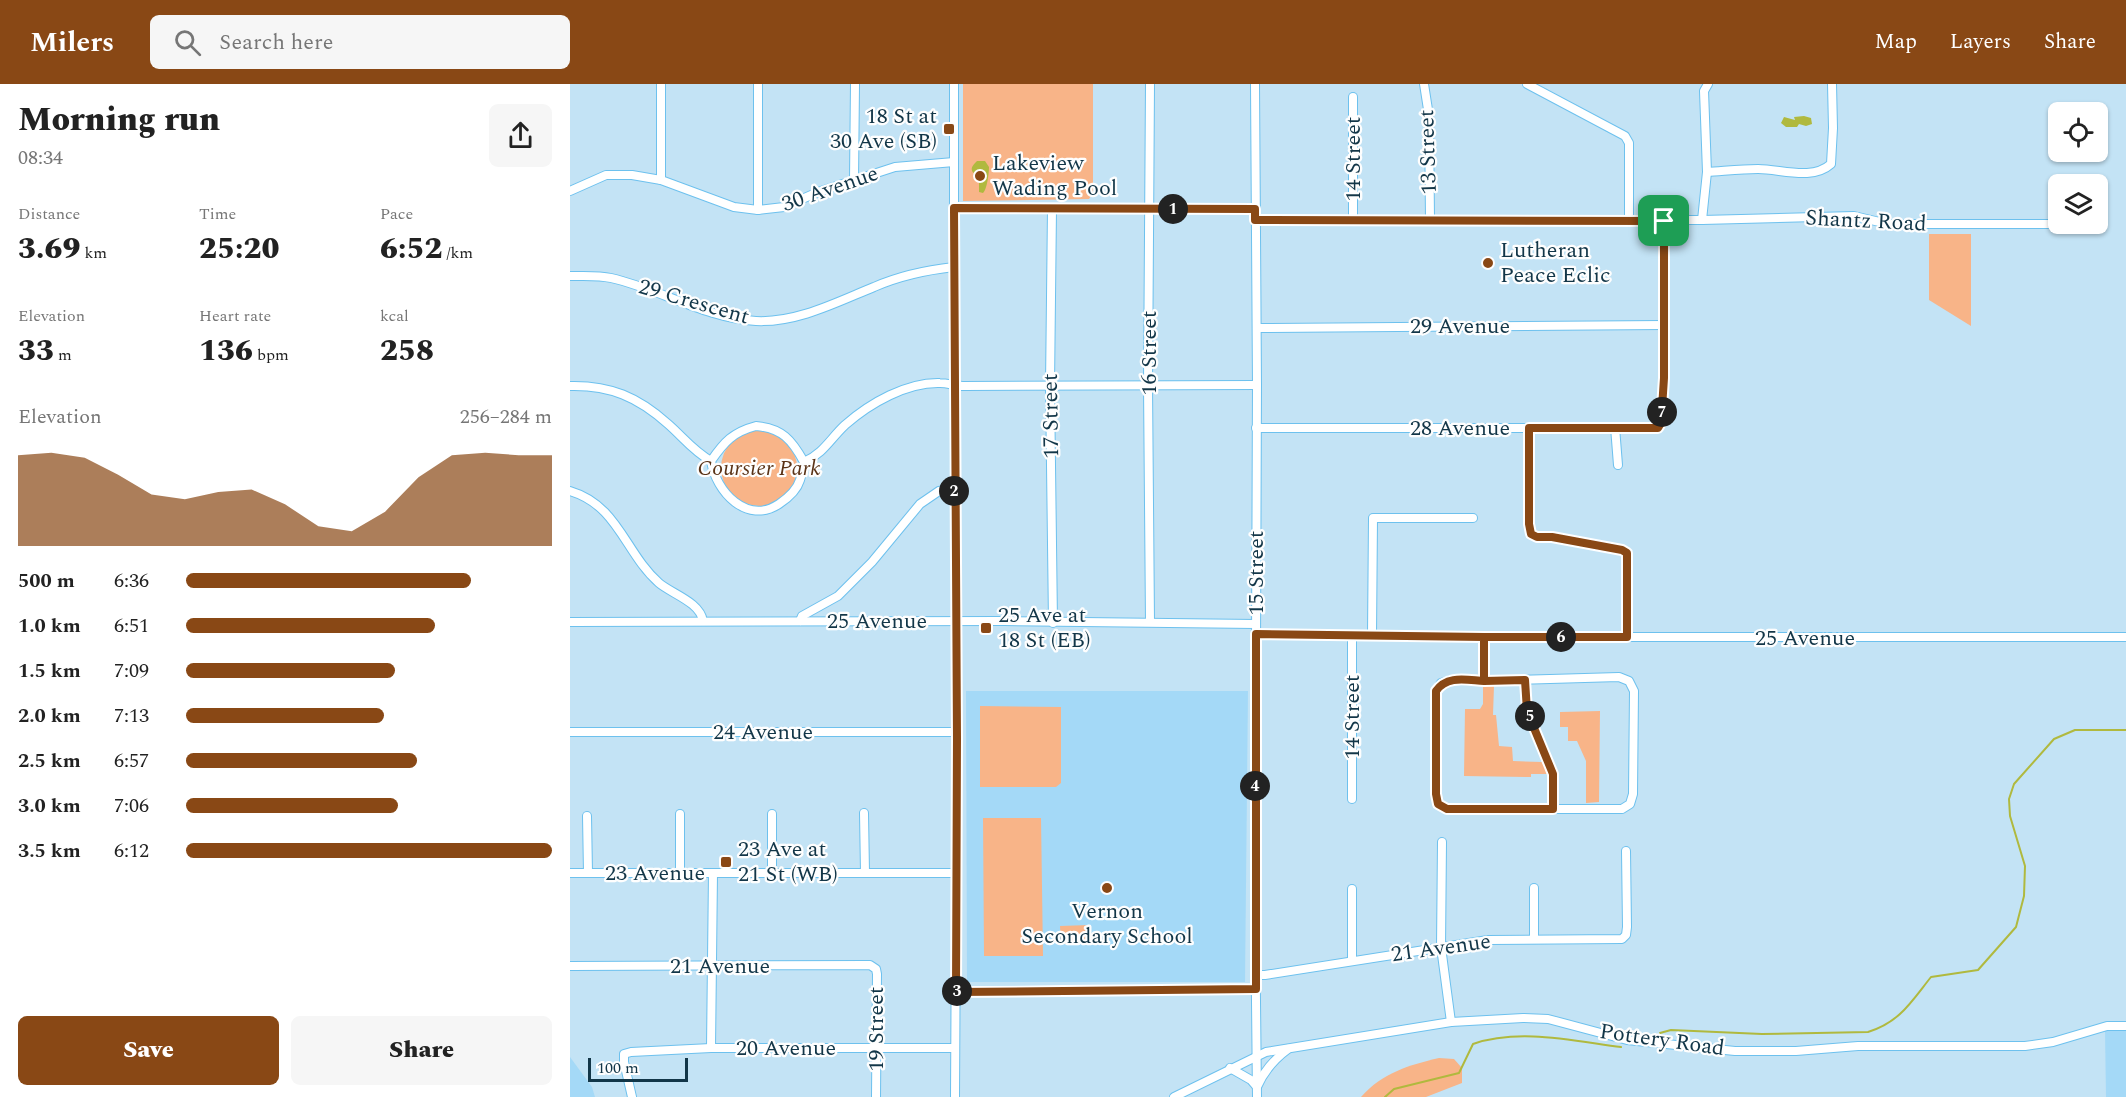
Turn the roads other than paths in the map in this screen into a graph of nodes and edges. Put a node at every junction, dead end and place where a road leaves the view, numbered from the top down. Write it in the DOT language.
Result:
graph roads {
  1 [pos="661,84"];
  2 [pos="758,84"];
  3 [pos="855,84"];
  4 [pos="954,84"];
  5 [pos="1150,84"];
  6 [pos="1255,84"];
  7 [pos="1424,84"];
  8 [pos="1527,84"];
  9 [pos="1708,84"];
  10 [pos="1832,84"];
  11 [pos="1353,97"];
  12 [pos="954,162"];
  13 [pos="1707,172"];
  14 [pos="661,180"];
  15 [pos="854,180"];
  16 [pos="570,191"];
  17 [pos="954,208"];
  18 [pos="1052,209"];
  19 [pos="1255,209"];
  20 [pos="758,210"];
  21 [pos="1149,210"];
  22 [pos="1255,220"];
  23 [pos="1353,220"];
  24 [pos="1430,220"];
  25 [pos="1629,220"];
  26 [pos="1702,220"];
  27 [pos="1664,221"];
  28 [pos="2048,224"];
  29 [pos="954,267"];
  30 [pos="570,276"];
  31 [pos="1664,325"];
  32 [pos="1257,328"];
  33 [pos="1148,385"];
  34 [pos="1257,385"];
  35 [pos="570,386"];
  36 [pos="954,386"];
  37 [pos="1050,386"];
  38 [pos="1615,427"];
  39 [pos="1256,428"];
  40 [pos="1529,428"];
  41 [pos="711,461"];
  42 [pos="804,462"];
  43 [pos="1618,465"];
  44 [pos="954,488"];
  45 [pos="570,491"];
  46 [pos="1473,518"];
  47 [pos="703,621"];
  48 [pos="800,621"];
  49 [pos="570,622"];
  50 [pos="956,622"];
  51 [pos="1053,622"];
  52 [pos="1150,622"];
  53 [pos="1256,624"];
  54 [pos="1256,634"];
  55 [pos="1372,635"];
  56 [pos="1352,636"];
  57 [pos="1484,637"];
  58 [pos="1627,637"];
  59 [pos="2126,637"];
  60 [pos="1525,680"];
  61 [pos="1484,681"];
  62 [pos="570,732"];
  63 [pos="957,732"];
  64 [pos="1352,799"];
  65 [pos="1553,809"];
  66 [pos="864,813"];
  67 [pos="680,814"];
  68 [pos="772,814"];
  69 [pos="587,816"];
  70 [pos="1442,842"];
  71 [pos="1626,851"];
  72 [pos="570,873"];
  73 [pos="588,873"];
  74 [pos="680,873"];
  75 [pos="713,873"];
  76 [pos="772,873"];
  77 [pos="865,873"];
  78 [pos="957,873"];
  79 [pos="1352,888"];
  80 [pos="1534,888"];
  81 [pos="1534,938"];
  82 [pos="1441,947"];
  83 [pos="1352,961"];
  84 [pos="870,965"];
  85 [pos="570,966"];
  86 [pos="712,966"];
  87 [pos="1255,975"];
  88 [pos="1256,989"];
  89 [pos="956,992"];
  90 [pos="1451,1022"];
  91 [pos="2126,1026"];
  92 [pos="711,1048"];
  93 [pos="877,1048"];
  94 [pos="955,1048"];
  95 [pos="1289,1048"];
  96 [pos="1257,1056"];
  97 [pos="1230,1068"];
  98 [pos="1257,1087"];
  99 [pos="632,1097"];
  100 [pos="876,1097"];
  101 [pos="956,1097"];
  102 [pos="1174,1097"];
  103 [pos="1257,1097"];
  1 -- 14 [label="street"];
  2 -- 20 [label="street"];
  3 -- 15 [label="street"];
  4 -- 12 [label="street"];
  5 -- 21 [label="street, 16 Street"];
  6 -- 19 [label="street, 15 Street"];
  7 -- 24 [label="street, 13 Street"];
  8 -- 25 [label="street"];
  9 -- 13 [label="street"];
  10 -- 13 [label="street"];
  11 -- 23 [label="street, 14 Street"];
  12 -- 15 [label="street, 30 Avenue"];
  12 -- 17 [label="street"];
  13 -- 26 [label="street"];
  14 -- 16 [label="street, 30 Avenue"];
  14 -- 20 [label="street, 30 Avenue"];
  15 -- 20 [label="street, 30 Avenue"];
  17 -- 18 [label="street"];
  17 -- 29 [label="street"];
  18 -- 21 [label="street"];
  18 -- 37 [label="street, 17 Street"];
  19 -- 21 [label="street"];
  19 -- 22 [label="street, 15 Street"];
  21 -- 33 [label="street, 16 Street"];
  22 -- 23 [label="street"];
  22 -- 32 [label="street, 15 Street"];
  23 -- 24 [label="street"];
  24 -- 25 [label="street"];
  25 -- 27 [label="street"];
  26 -- 27 [label="street, Shantz Road"];
  26 -- 28 [label="street, Shantz Road"];
  27 -- 31 [label="street"];
  29 -- 30 [label="street, 29 Crescent"];
  29 -- 36 [label="street"];
  31 -- 32 [label="street, 29 Avenue"];
  31 -- 38 [label="street, 28 Avenue"];
  32 -- 34 [label="street, 15 Street"];
  33 -- 34 [label="street"];
  33 -- 37 [label="street"];
  33 -- 52 [label="street, 16 Street"];
  34 -- 39 [label="street, 15 Street"];
  35 -- 41 [label="street"];
  36 -- 37 [label="street"];
  36 -- 42 [label="street"];
  36 -- 44 [label="street"];
  37 -- 51 [label="street, 17 Street"];
  38 -- 40 [label="street, 28 Avenue"];
  38 -- 43 [label="street"];
  39 -- 40 [label="street, 28 Avenue"];
  39 -- 53 [label="street, 15 Street"];
  40 -- 58 [label="street"];
  41 -- 42 [label="street"];
  41 -- 42 [label="street"];
  44 -- 48 [label="street"];
  44 -- 50 [label="street"];
  45 -- 47 [label="street"];
  46 -- 55 [label="street"];
  47 -- 48 [label="street, 25 Avenue"];
  47 -- 49 [label="street, 25 Avenue"];
  48 -- 50 [label="street, 25 Avenue"];
  50 -- 51 [label="street, 25 Avenue"];
  50 -- 63 [label="street"];
  51 -- 52 [label="street, 25 Avenue"];
  52 -- 53 [label="street, 25 Avenue"];
  53 -- 54 [label="street, 15 Street"];
  54 -- 56 [label="street, 25 Avenue"];
  54 -- 87 [label="street, 15 Street"];
  55 -- 56 [label="street, 25 Avenue"];
  55 -- 57 [label="street, 25 Avenue"];
  56 -- 64 [label="street, 14 Street"];
  57 -- 58 [label="street, 25 Avenue"];
  57 -- 61 [label="street"];
  58 -- 59 [label="street, 25 Avenue"];
  60 -- 61 [label="street"];
  60 -- 65 [label="street"];
  60 -- 65 [label="street"];
  61 -- 65 [label="street"];
  62 -- 63 [label="street, 24 Avenue"];
  63 -- 78 [label="street"];
  66 -- 77 [label="street"];
  67 -- 74 [label="street"];
  68 -- 76 [label="street"];
  69 -- 73 [label="street"];
  70 -- 82 [label="street"];
  71 -- 81 [label="street, 21 Avenue"];
  72 -- 73 [label="street, 23 Avenue"];
  73 -- 74 [label="street, 23 Avenue"];
  74 -- 75 [label="street, 23 Avenue"];
  75 -- 76 [label="street, 23 Avenue"];
  75 -- 86 [label="street"];
  76 -- 77 [label="street, 23 Avenue"];
  77 -- 78 [label="street, 23 Avenue"];
  78 -- 89 [label="street"];
  79 -- 83 [label="street"];
  80 -- 81 [label="street"];
  81 -- 82 [label="street, 21 Avenue"];
  82 -- 83 [label="street, 21 Avenue"];
  82 -- 90 [label="street"];
  83 -- 87 [label="street, 21 Avenue"];
  84 -- 86 [label="street, 21 Avenue"];
  84 -- 93 [label="street, 19 Street"];
  85 -- 86 [label="street, 21 Avenue"];
  86 -- 92 [label="street"];
  87 -- 88 [label="street, 15 Street"];
  88 -- 89 [label="street"];
  88 -- 96 [label="street, 15 Street"];
  89 -- 94 [label="street"];
  90 -- 91 [label="street, Pottery Road"];
  90 -- 95 [label="street, Pottery Road"];
  92 -- 93 [label="street, 20 Avenue"];
  92 -- 99 [label="street, 20 Avenue"];
  93 -- 94 [label="street, 20 Avenue"];
  93 -- 100 [label="street, 19 Street"];
  94 -- 101 [label="street"];
  95 -- 96 [label="street, Pottery Road"];
  95 -- 98 [label="street"];
  96 -- 97 [label="street, Pottery Road"];
  96 -- 98 [label="street, 15 Street"];
  97 -- 98 [label="street"];
  97 -- 102 [label="street, Pottery Road"];
  98 -- 103 [label="street, 15 Street"];
}
